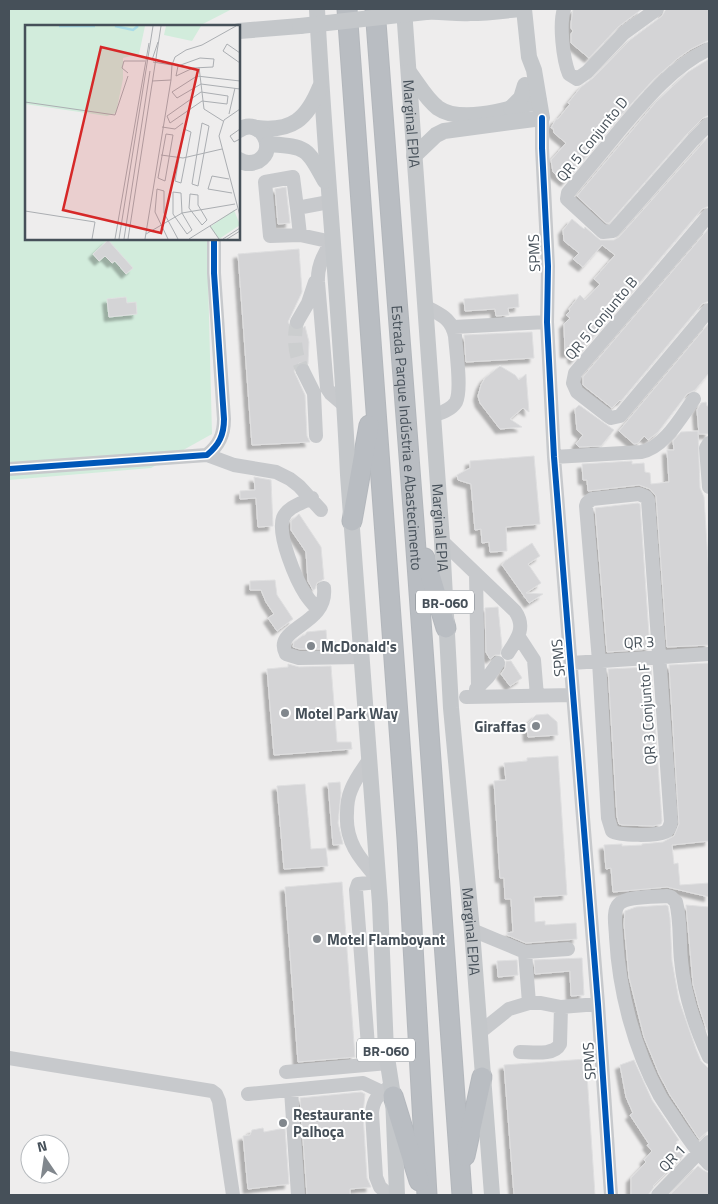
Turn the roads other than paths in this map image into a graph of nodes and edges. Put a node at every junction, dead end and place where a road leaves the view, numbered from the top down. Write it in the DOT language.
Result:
graph roads {
  1 [pos="317,9"];
  2 [pos="347,9"];
  3 [pos="375,9"];
  4 [pos="404,9"];
  5 [pos="519,9"];
  6 [pos="524,9"];
  7 [pos="564,9"];
  8 [pos="657,9"];
  9 [pos="448,10"];
  10 [pos="486,13"];
  11 [pos="240,31"];
  12 [pos="526,32"];
  13 [pos="709,49"];
  14 [pos="529,57"];
  15 [pos="409,72"];
  16 [pos="321,84"];
  17 [pos="529,110"];
  18 [pos="709,124"];
  19 [pos="257,128"];
  20 [pos="240,130"];
  21 [pos="268,144"];
  22 [pos="414,156"];
  23 [pos="241,166"];
  24 [pos="328,195"];
  25 [pos="298,208"];
  26 [pos="709,215"];
  27 [pos="300,234"];
  28 [pos="214,240"];
  29 [pos="332,242"];
  30 [pos="318,274"];
  31 [pos="425,306"];
  32 [pos="709,310"];
  33 [pos="297,322"];
  34 [pos="546,322"];
  35 [pos="454,327"];
  36 [pos="303,371"];
  37 [pos="312,390"];
  38 [pos="328,391"];
  39 [pos="374,397"];
  40 [pos="694,399"];
  41 [pos="345,406"];
  42 [pos="433,416"];
  43 [pos="316,436"];
  44 [pos="709,443"];
  45 [pos="207,455"];
  46 [pos="554,457"];
  47 [pos="9,469"];
  48 [pos="709,487"];
  49 [pos="312,498"];
  50 [pos="321,510"];
  51 [pos="352,521"];
  52 [pos="414,522"];
  53 [pos="442,541"];
  54 [pos="476,574"];
  55 [pos="324,588"];
  56 [pos="318,610"];
  57 [pos="446,628"];
  58 [pos="518,637"];
  59 [pos="508,653"];
  60 [pos="709,654"];
  61 [pos="362,657"];
  62 [pos="660,658"];
  63 [pos="598,661"];
  64 [pos="498,663"];
  65 [pos="571,663"];
  66 [pos="478,687"];
  67 [pos="573,695"];
  68 [pos="537,696"];
  69 [pos="466,697"];
  70 [pos="451,708"];
  71 [pos="369,760"];
  72 [pos="378,880"];
  73 [pos="472,930"];
  74 [pos="568,948"];
  75 [pos="525,952"];
  76 [pos="529,1003"];
  77 [pos="598,1004"];
  78 [pos="561,1007"];
  79 [pos="479,1034"];
  80 [pos="520,1052"];
  81 [pos="387,1057"];
  82 [pos="709,1057"];
  83 [pos="9,1058"];
  84 [pos="286,1072"];
  85 [pos="482,1077"];
  86 [pos="291,1090"];
  87 [pos="388,1091"];
  88 [pos="248,1094"];
  89 [pos="709,1142"];
  90 [pos="699,1154"];
  91 [pos="709,1164"];
  92 [pos="462,1186"];
  93 [pos="233,1195"];
  94 [pos="298,1195"];
  95 [pos="389,1195"];
  96 [pos="398,1195"];
  97 [pos="426,1195"];
  98 [pos="492,1195"];
  99 [pos="611,1195"];
  100 [pos="658,1195"];
  1 -- 16 [label="main road, BR-060"];
  2 -- 39 [label="highway, Estrada Parque Indústria e Abastecimento"];
  3 -- 52 [label="highway, Estrada Parque Indústria e Abastecimento"];
  4 -- 15 [label="main road, Marginal EPIA / BR-060"];
  5 -- 10 [label="main road"];
  6 -- 12 [label="main road"];
  7 -- 8 [label="street"];
  9 -- 10 [label="main road"];
  9 -- 11 [label="main road, bridge"];
  10 -- 12 [label="main road"];
  12 -- 14 [label="main road"];
  13 -- 18 [label="street, QR 5 Conjunto D"];
  14 -- 17 [label="main road"];
  14 -- 17 [label="main road"];
  15 -- 17 [label="main road"];
  15 -- 22 [label="main road, Marginal EPIA / BR-060"];
  16 -- 19 [label="main road"];
  16 -- 24 [label="main road, BR-060"];
  17 -- 22 [label="main road"];
  17 -- 34 [label="street, SPMS"];
  19 -- 20 [label="main road"];
  19 -- 21 [label="main road"];
  21 -- 23 [label="main road"];
  21 -- 24 [label="main road"];
  22 -- 31 [label="main road, Marginal EPIA / BR-060"];
  24 -- 25 [label="street"];
  24 -- 29 [label="main road, BR-060"];
  25 -- 27 [label="street"];
  25 -- 27 [label="street"];
  26 -- 32 [label="street, QR 5 Conjunto B"];
  27 -- 29 [label="street"];
  28 -- 45 [label="street"];
  29 -- 30 [label="street"];
  29 -- 41 [label="main road, BR-060"];
  30 -- 33 [label="street"];
  30 -- 38 [label="street"];
  31 -- 35 [label="street"];
  31 -- 42 [label="main road, Marginal EPIA / BR-060"];
  34 -- 35 [label="street"];
  34 -- 46 [label="street, SPMS"];
  35 -- 42 [label="street"];
  36 -- 37 [label="street"];
  37 -- 38 [label="street"];
  37 -- 43 [label="street"];
  38 -- 41 [label="street"];
  39 -- 51 [label="highway"];
  39 -- 97 [label="highway, Estrada Parque Indústria e Abastecimento"];
  40 -- 46 [label="street"];
  41 -- 51 [label="main road, BR-060"];
  42 -- 53 [label="main road, Marginal EPIA / BR-060"];
  44 -- 48 [label="street"];
  45 -- 47 [label="street"];
  45 -- 49 [label="street"];
  46 -- 65 [label="street, SPMS"];
  49 -- 50 [label="street"];
  49 -- 56 [label="street"];
  51 -- 61 [label="main road, BR-060"];
  52 -- 57 [label="highway"];
  52 -- 92 [label="highway, Estrada Parque Indústria e Abastecimento"];
  53 -- 54 [label="street"];
  53 -- 57 [label="main road, Marginal EPIA / BR-060"];
  54 -- 58 [label="street"];
  54 -- 66 [label="street"];
  55 -- 56 [label="street"];
  56 -- 61 [label="street"];
  57 -- 70 [label="main road, Marginal EPIA / BR-060"];
  58 -- 59 [label="street"];
  58 -- 68 [label="street"];
  60 -- 62 [label="street, QR 3"];
  61 -- 71 [label="main road, BR-060"];
  62 -- 63 [label="street, QR 3"];
  62 -- 63 [label="street, QR 3 Conjunto F"];
  62 -- 63 [label="street, QR 3 Conjunto F"];
  63 -- 65 [label="street, QR 3"];
  64 -- 66 [label="street"];
  65 -- 67 [label="street, SPMS"];
  66 -- 69 [label="street"];
  67 -- 68 [label="street"];
  67 -- 77 [label="street, SPMS"];
  68 -- 69 [label="street"];
  69 -- 70 [label="street"];
  70 -- 73 [label="main road, Marginal EPIA / BR-060"];
  71 -- 72 [label="main road, BR-060"];
  71 -- 72 [label="street"];
  72 -- 81 [label="main road, BR-060"];
  72 -- 81 [label="street"];
  73 -- 75 [label="street"];
  73 -- 79 [label="main road, Marginal EPIA / BR-060"];
  74 -- 75 [label="street"];
  75 -- 76 [label="street"];
  76 -- 78 [label="street"];
  76 -- 79 [label="street"];
  77 -- 78 [label="street"];
  77 -- 99 [label="street, SPMS"];
  78 -- 80 [label="street"];
  79 -- 85 [label="main road, Marginal EPIA / BR-060"];
  81 -- 84 [label="street"];
  81 -- 87 [label="main road, BR-060"];
  82 -- 90 [label="street"];
  83 -- 93 [label="street"];
  85 -- 92 [label="highway"];
  85 -- 98 [label="main road, Marginal EPIA / BR-060"];
  86 -- 87 [label="street"];
  86 -- 88 [label="street"];
  86 -- 94 [label="street"];
  87 -- 95 [label="street"];
  87 -- 96 [label="main road, BR-060"];
  87 -- 97 [label="highway"];
  89 -- 90 [label="street, QR 1"];
  90 -- 91 [label="street"];
  90 -- 100 [label="street, QR 1"];
}
